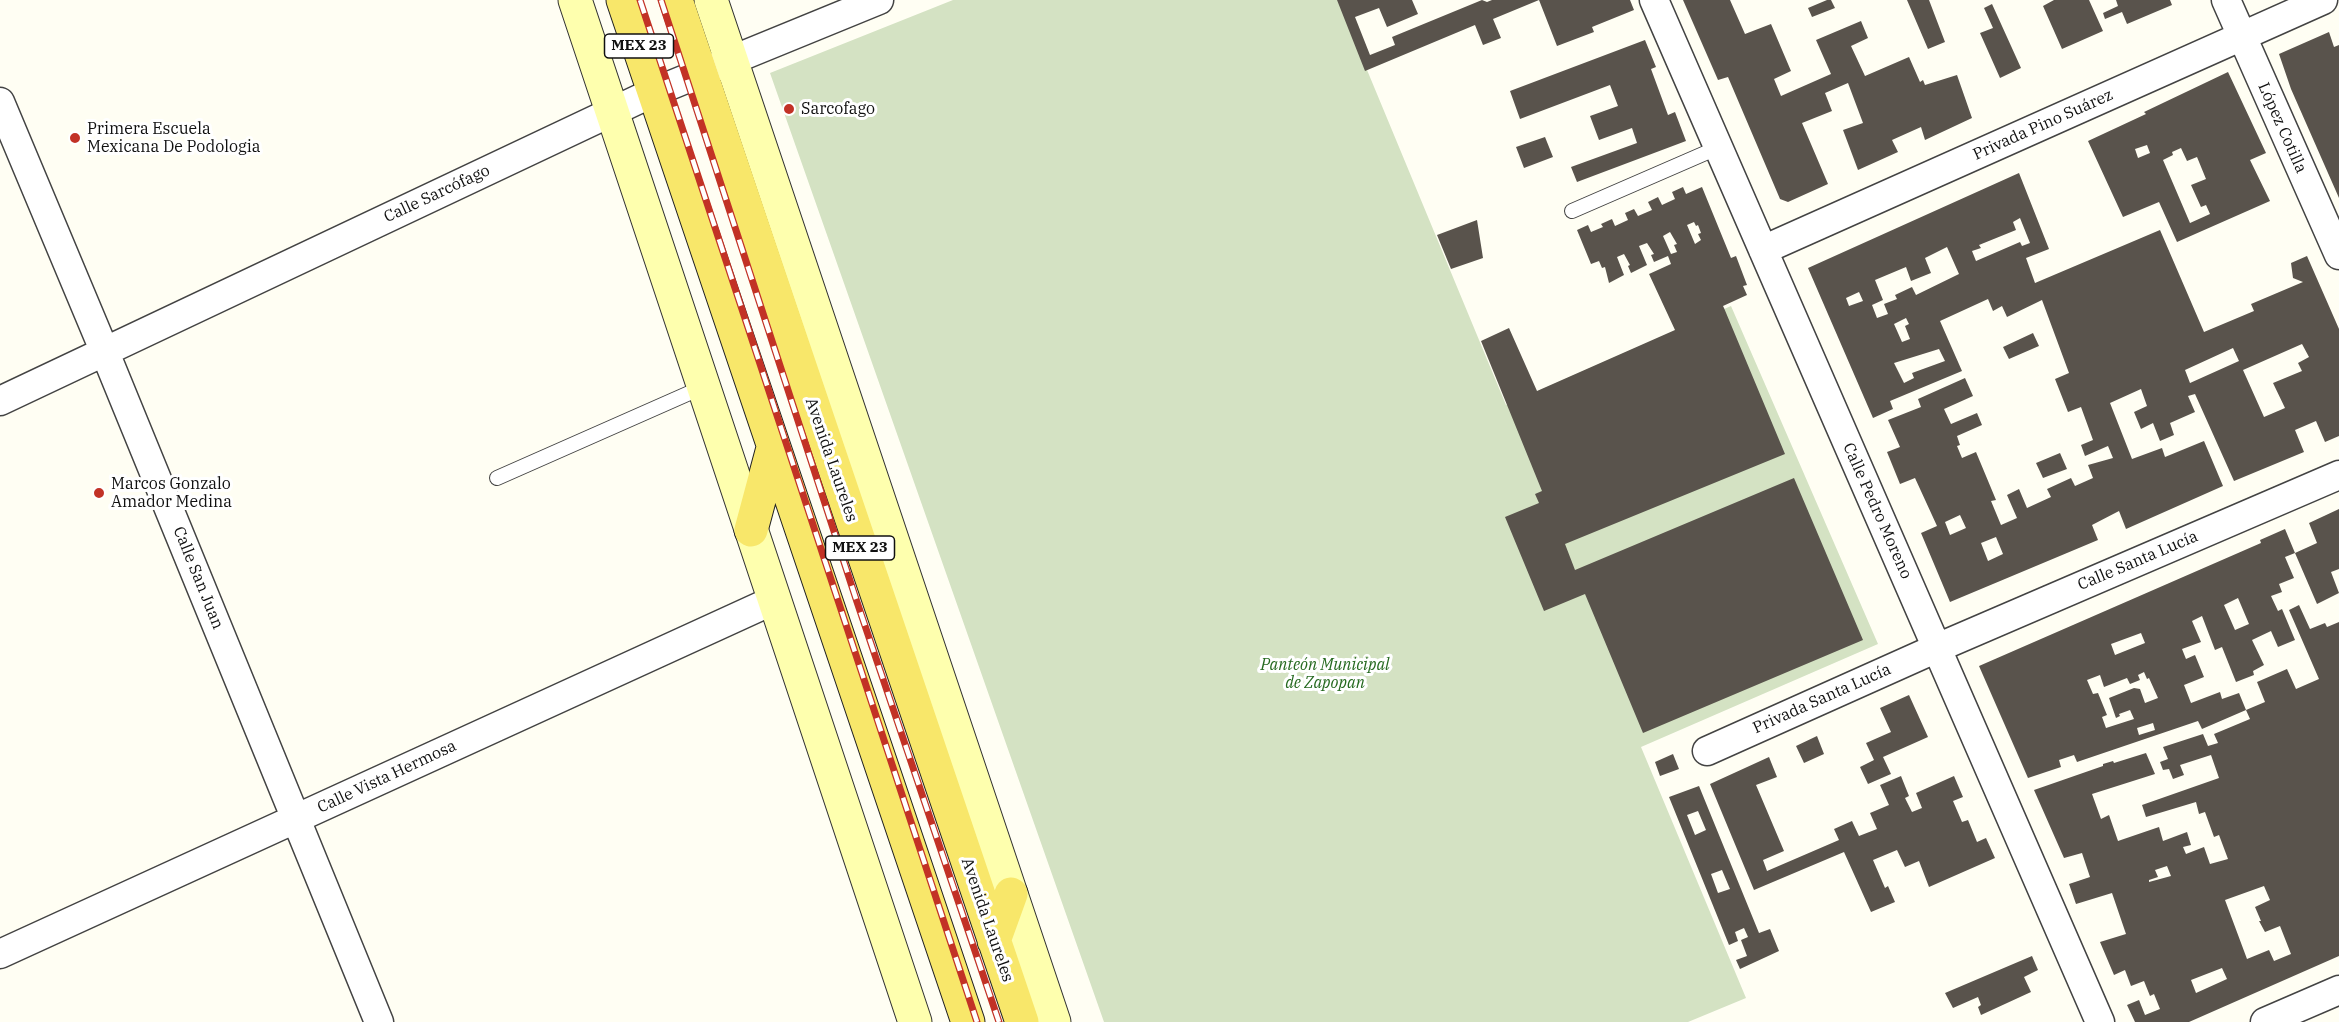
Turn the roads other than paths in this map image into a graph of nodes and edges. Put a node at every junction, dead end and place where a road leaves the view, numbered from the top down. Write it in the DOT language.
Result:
graph roads {
  1 [pos="575,0"];
  2 [pos="623,0"];
  3 [pos="676,0"];
  4 [pos="711,0"];
  5 [pos="879,0"];
  6 [pos="1654,0"];
  7 [pos="2226,0"];
  8 [pos="2323,0"];
  9 [pos="2242,36"];
  10 [pos="730,60"];
  11 [pos="700,73"];
  12 [pos="654,92"];
  13 [pos="0,102"];
  14 [pos="611,112"];
  15 [pos="1717,148"];
  16 [pos="1572,211"];
  17 [pos="1763,250"];
  18 [pos="2339,255"];
  19 [pos="104,350"];
  20 [pos="703,387"];
  21 [pos="0,401"];
  22 [pos="773,448"];
  23 [pos="2339,475"];
  24 [pos="497,478"];
  25 [pos="751,530"];
  26 [pos="774,600"];
  27 [pos="1937,648"];
  28 [pos="1707,751"];
  29 [pos="296,818"];
  30 [pos="1011,894"];
  31 [pos="994,941"];
  32 [pos="0,954"];
  33 [pos="2339,990"];
  34 [pos="379,1022"];
  35 [pos="915,1022"];
  36 [pos="968,1022"];
  37 [pos="1022,1022"];
  38 [pos="1054,1022"];
  39 [pos="2100,1022"];
  40 [pos="2265,1022"];
  1 -- 14 [label="main road"];
  2 -- 12 [label="main road, MEX 23"];
  3 -- 11 [label="main road, Avenida Laureles / MEX 23"];
  4 -- 10 [label="main road, Avenida Laureles"];
  5 -- 10 [label="street, Calle Sarcófago"];
  6 -- 15 [label="street, Calle Pedro Moreno"];
  7 -- 9 [label="street, López Cotilla"];
  8 -- 9 [label="street, Privada Pino Suárez"];
  9 -- 17 [label="street, Privada Pino Suárez"];
  9 -- 18 [label="street, López Cotilla"];
  10 -- 11 [label="street, Calle Sarcófago"];
  10 -- 30 [label="main road, Avenida Laureles"];
  11 -- 12 [label="street, Calle Sarcófago"];
  11 -- 31 [label="main road, Avenida Laureles / MEX 23"];
  12 -- 14 [label="street, Calle Sarcófago"];
  12 -- 22 [label="main road, MEX 23"];
  13 -- 19 [label="street, Calle San Juan"];
  14 -- 19 [label="street, Calle Sarcófago"];
  14 -- 20 [label="main road"];
  15 -- 16 [label="lane"];
  15 -- 17 [label="street, Calle Pedro Moreno"];
  17 -- 27 [label="street, Calle Pedro Moreno"];
  19 -- 21 [label="street, Calle Sarcófago"];
  19 -- 29 [label="street, Calle San Juan"];
  20 -- 24 [label="lane"];
  20 -- 25 [label="main road"];
  22 -- 25 [label="main road"];
  22 -- 36 [label="main road, MEX 23"];
  23 -- 27 [label="street, Calle Santa Lucía"];
  25 -- 26 [label="main road"];
  26 -- 29 [label="street, Calle Vista Hermosa"];
  26 -- 35 [label="main road"];
  27 -- 28 [label="street, Privada Santa Lucía"];
  27 -- 39 [label="street, Calle Pedro Moreno"];
  29 -- 32 [label="street, Calle Vista Hermosa"];
  29 -- 34 [label="street, Calle San Juan"];
  30 -- 31 [label="main road"];
  30 -- 38 [label="main road, Avenida Laureles"];
  31 -- 37 [label="main road, Avenida Laureles / MEX 23"];
  33 -- 40 [label="street"];
}
